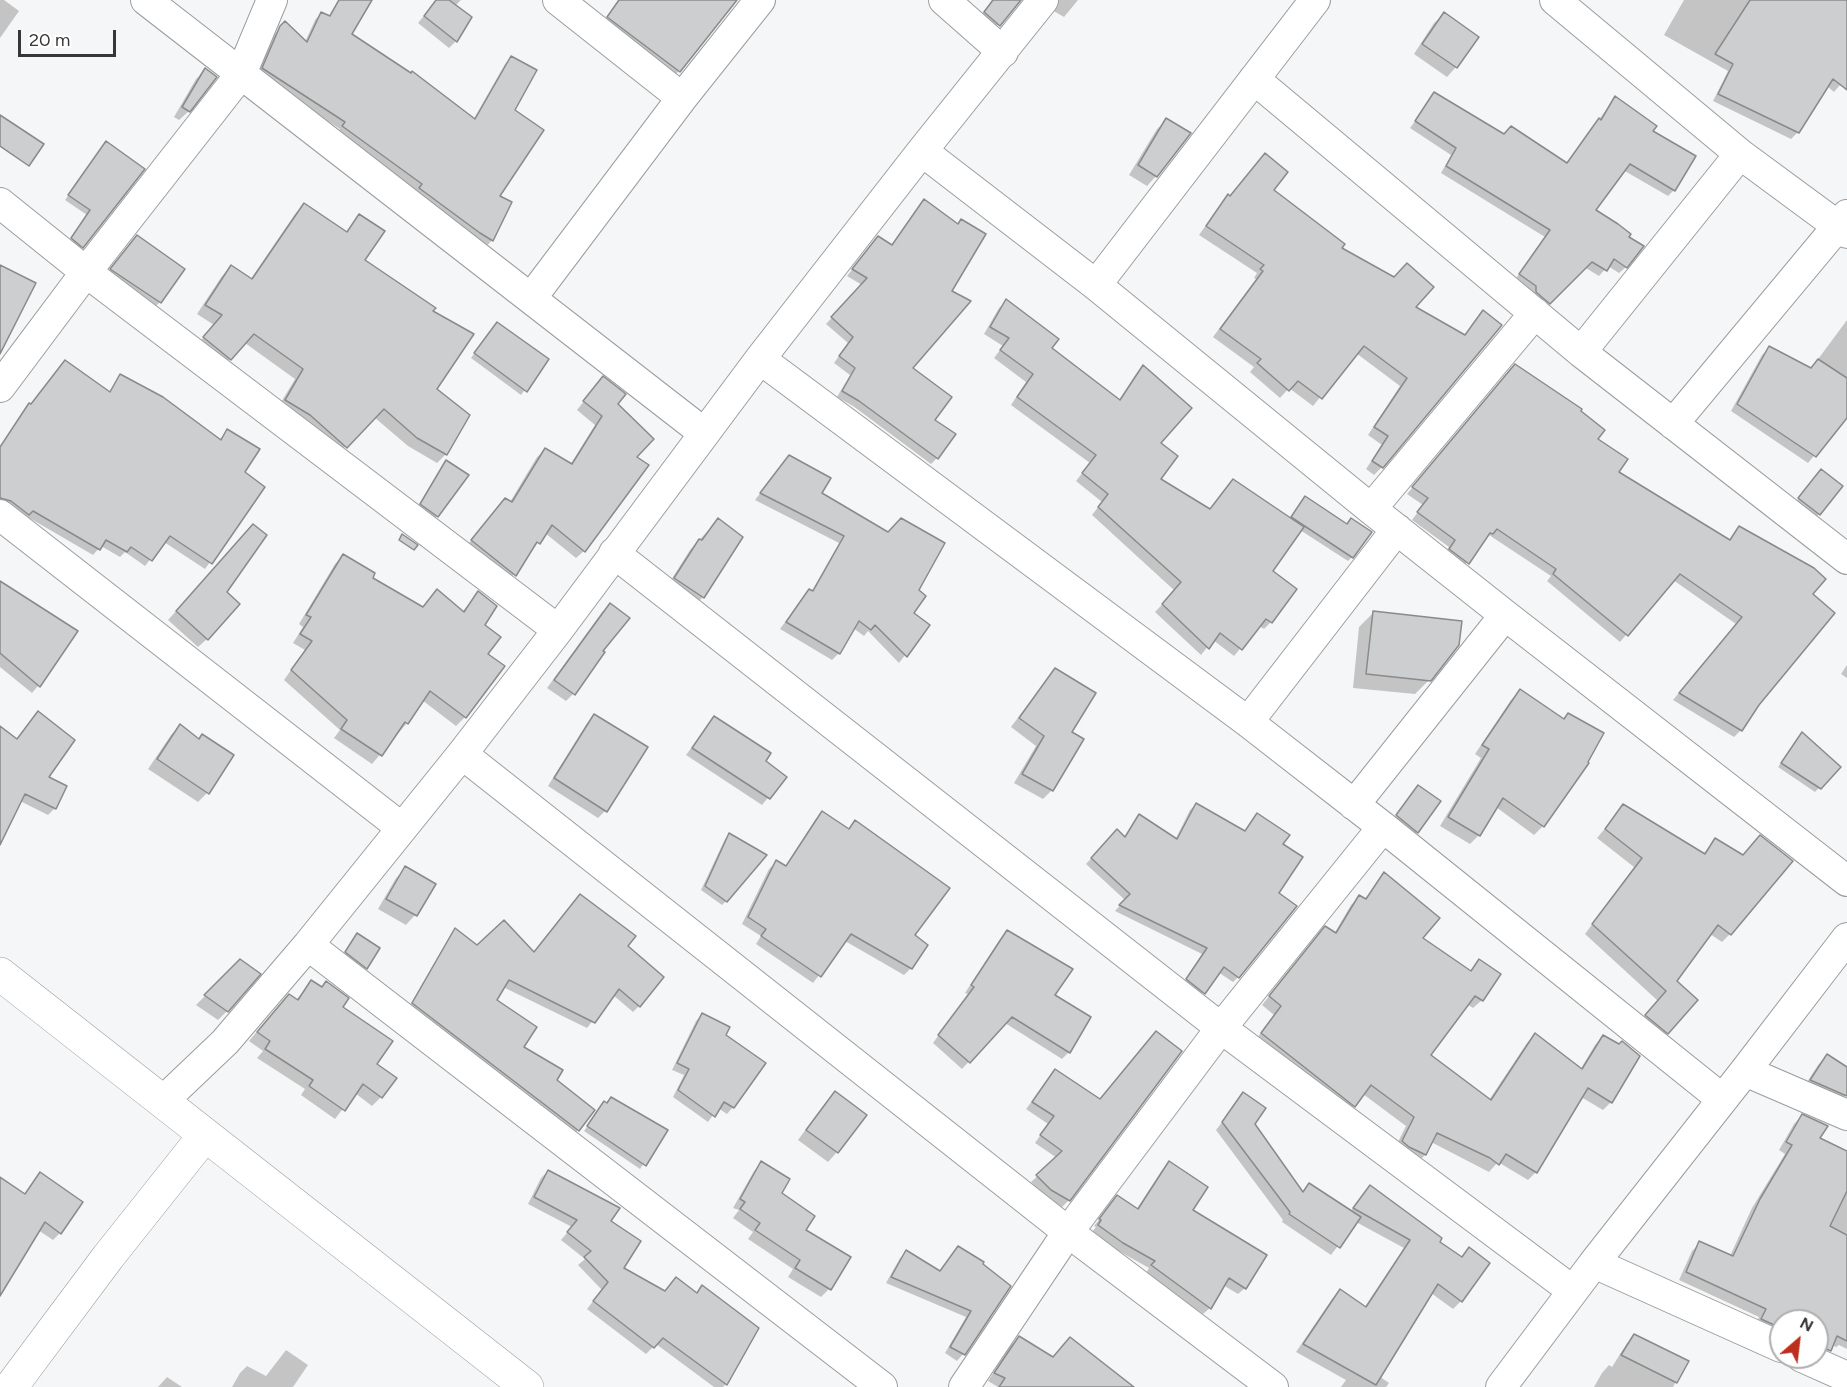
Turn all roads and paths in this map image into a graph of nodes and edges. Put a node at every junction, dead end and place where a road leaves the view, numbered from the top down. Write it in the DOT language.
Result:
graph roads {
  1 [pos="146,0"];
  2 [pos="272,0"];
  3 [pos="558,0"];
  4 [pos="760,0"];
  5 [pos="944,0"];
  6 [pos="1043,0"];
  7 [pos="1315,0"];
  8 [pos="1555,0"];
  9 [pos="1002,52"];
  10 [pos="241,74"];
  11 [pos="1254,79"];
  12 [pos="682,98"];
  13 [pos="922,151"];
  14 [pos="1740,153"];
  15 [pos="0,203"];
  16 [pos="1844,225"];
  17 [pos="86,272"];
  18 [pos="1096,285"];
  19 [pos="531,297"];
  20 [pos="1534,314"];
  21 [pos="1581,352"];
  22 [pos="760,359"];
  23 [pos="0,387"];
  24 [pos="1673,424"];
  25 [pos="704,433"];
  26 [pos="1371,509"];
  27 [pos="0,515"];
  28 [pos="1397,530"];
  29 [pos="614,553"];
  30 [pos="1847,559"];
  31 [pos="1505,615"];
  32 [pos="558,630"];
  33 [pos="1248,722"];
  34 [pos="462,754"];
  35 [pos="1354,805"];
  36 [pos="1383,827"];
  37 [pos="402,828"];
  38 [pos="1847,881"];
  39 [pos="1847,938"];
  40 [pos="308,945"];
  41 [pos="0,974"];
  42 [pos="1221,1028"];
  43 [pos="1745,1071"];
  44 [pos="1722,1099"];
  45 [pos="163,1101"];
  46 [pos="1847,1115"];
  47 [pos="205,1135"];
  48 [pos="1068,1232"];
  49 [pos="1594,1263"];
  50 [pos="1573,1291"];
  51 [pos="1769,1342"];
  52 [pos="1829,1369"];
  53 [pos="1847,1377"];
  54 [pos="11,1387"];
  55 [pos="526,1387"];
  56 [pos="882,1387"];
  57 [pos="964,1387"];
  58 [pos="1274,1387"];
  59 [pos="1502,1387"];
  1 -- 10 [label="street"];
  2 -- 10 [label="street"];
  3 -- 12 [label="street"];
  4 -- 12 [label="street"];
  5 -- 9 [label="street"];
  6 -- 9 [label="street"];
  7 -- 11 [label="street"];
  8 -- 14 [label="street"];
  9 -- 13 [label="street"];
  10 -- 17 [label="street"];
  10 -- 19 [label="street"];
  11 -- 18 [label="street"];
  11 -- 20 [label="street"];
  12 -- 19 [label="street"];
  13 -- 18 [label="street"];
  13 -- 22 [label="street"];
  14 -- 16 [label="street"];
  14 -- 21 [label="street"];
  15 -- 17 [label="street"];
  16 -- 24 [label="street"];
  17 -- 23 [label="street"];
  17 -- 32 [label="street"];
  18 -- 26 [label="street"];
  19 -- 25 [label="street"];
  20 -- 21 [label="street"];
  20 -- 26 [label="street"];
  21 -- 24 [label="street"];
  22 -- 25 [label="street"];
  22 -- 33 [label="street"];
  24 -- 30 [label="street"];
  25 -- 29 [label="street"];
  26 -- 28 [label="street"];
  27 -- 37 [label="street"];
  28 -- 31 [label="street"];
  28 -- 33 [label="street"];
  29 -- 32 [label="street"];
  29 -- 42 [label="street"];
  31 -- 35 [label="street"];
  31 -- 38 [label="street"];
  32 -- 34 [label="street"];
  33 -- 35 [label="street"];
  34 -- 37 [label="street"];
  34 -- 48 [label="street"];
  35 -- 36 [label="street"];
  36 -- 42 [label="street"];
  36 -- 44 [label="street"];
  37 -- 40 [label="street"];
  39 -- 43 [label="street"];
  40 -- 45 [label="street"];
  40 -- 56 [label="street"];
  41 -- 45 [label="main road"];
  42 -- 48 [label="street"];
  42 -- 50 [label="street"];
  43 -- 44 [label="street"];
  43 -- 46 [label="street"];
  44 -- 49 [label="street"];
  45 -- 47 [label="main road"];
  47 -- 54 [label="main road"];
  47 -- 55 [label="main road"];
  48 -- 57 [label="street"];
  48 -- 58 [label="street"];
  49 -- 50 [label="street"];
  49 -- 51 [label="street"];
  50 -- 59 [label="street"];
  52 -- 53 [label="street"];
}
